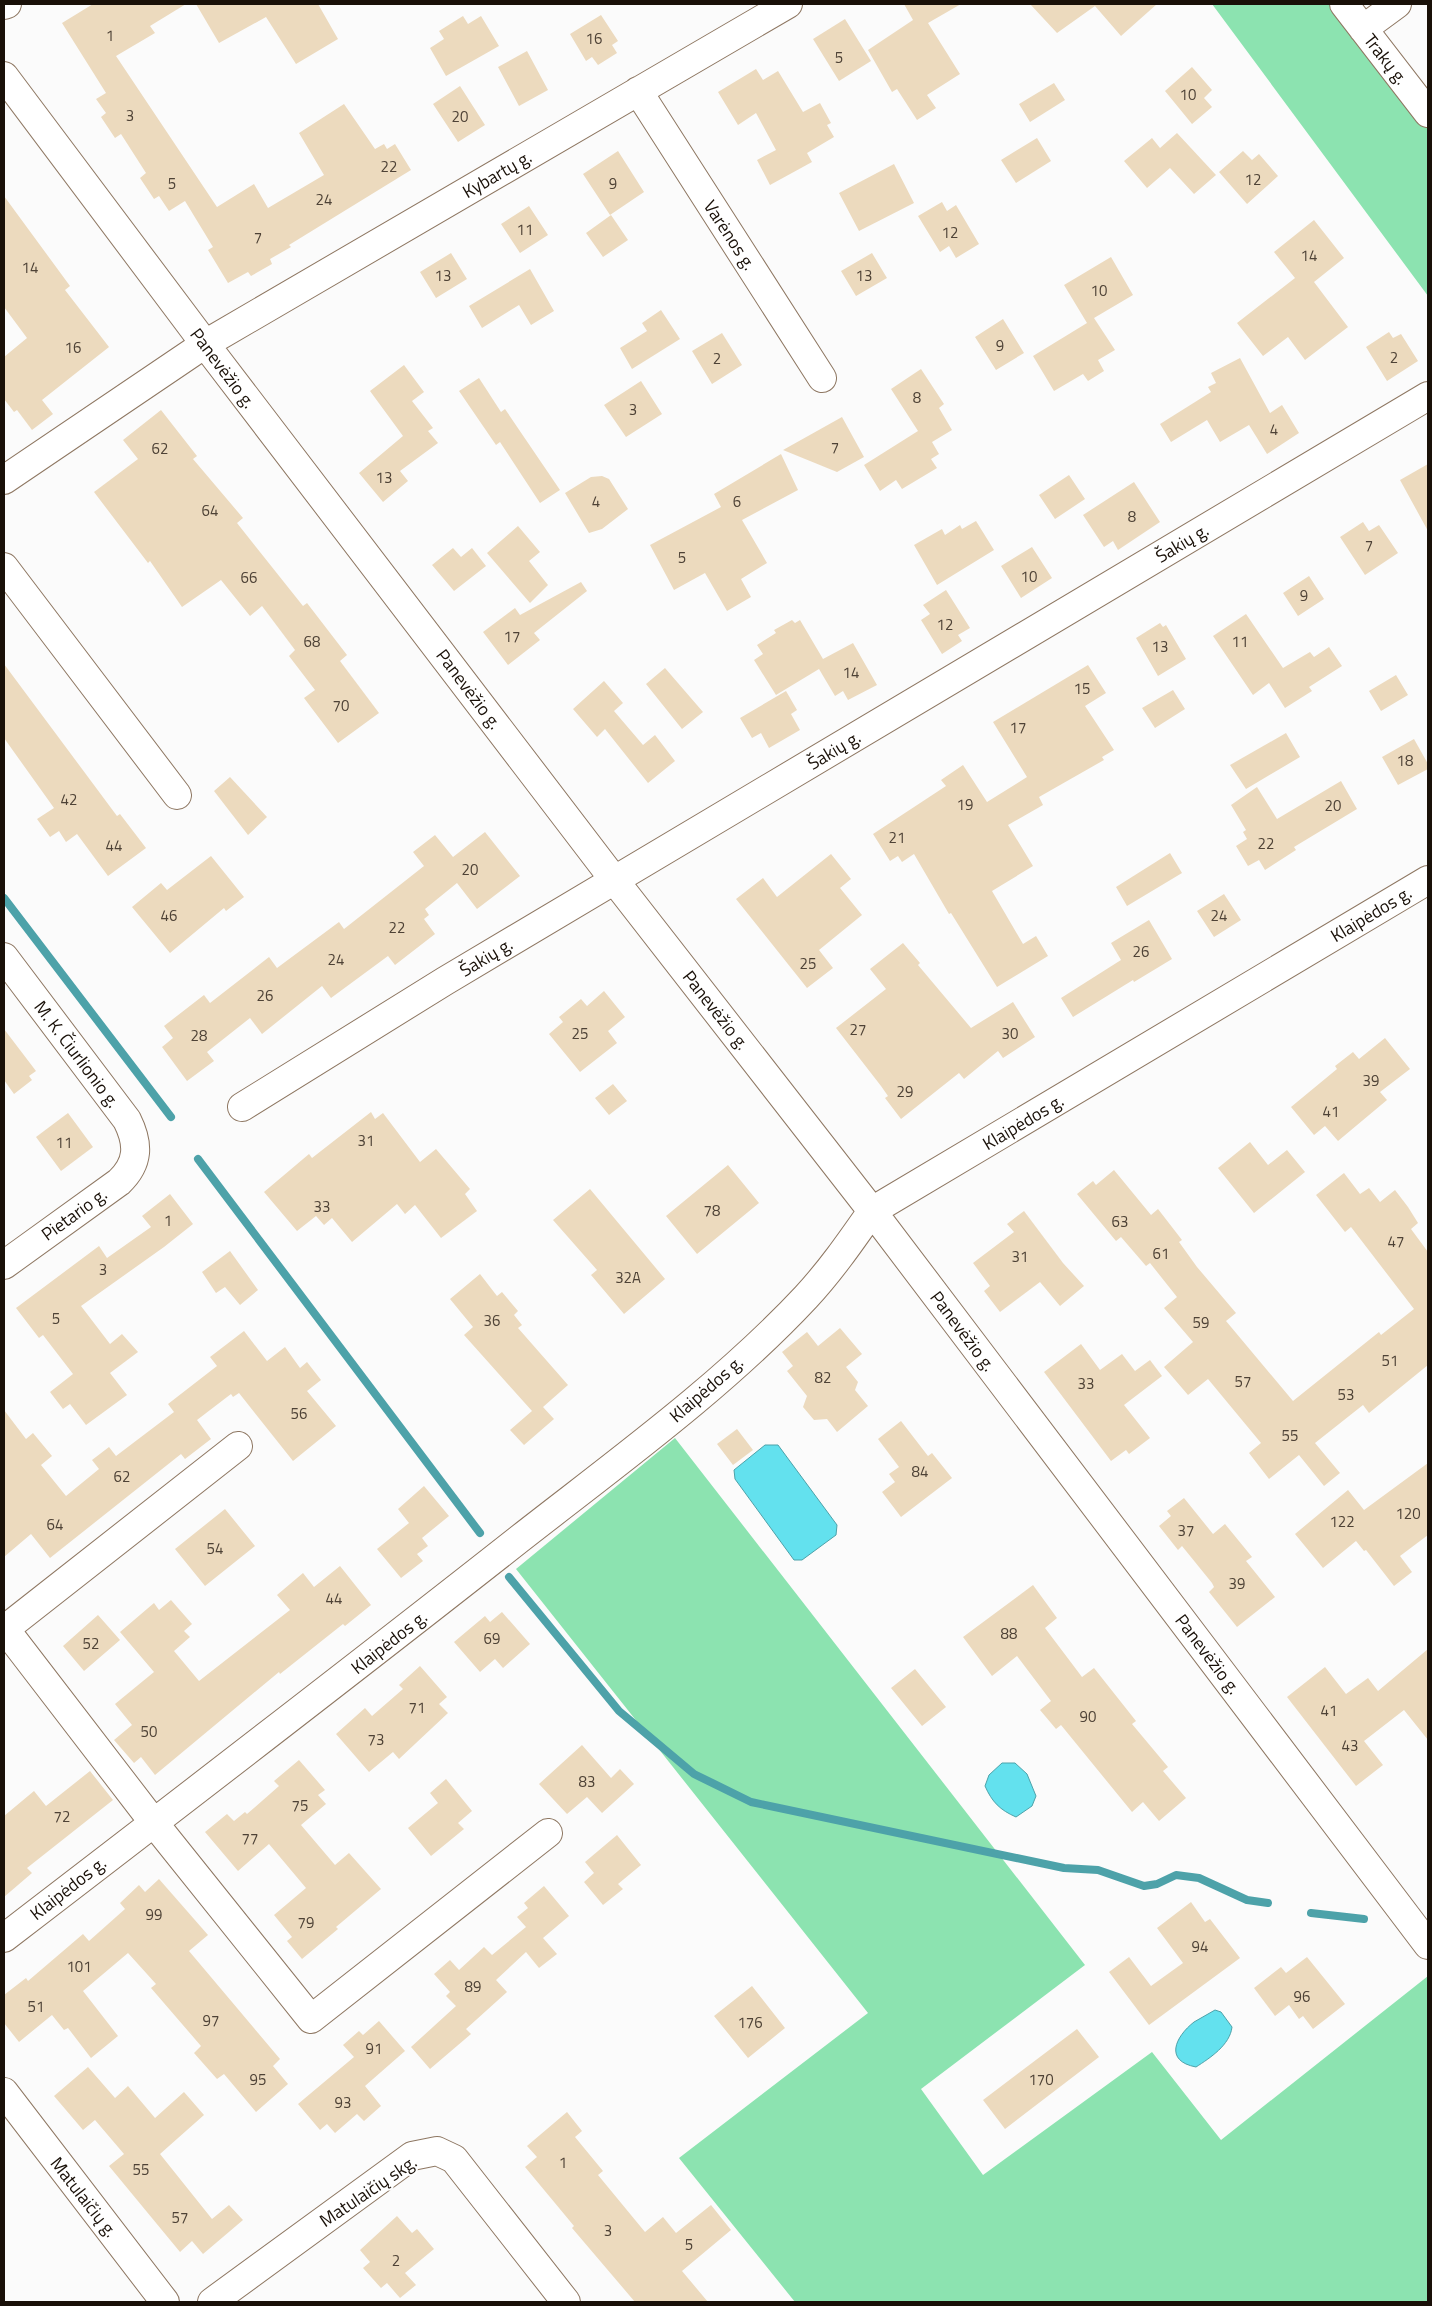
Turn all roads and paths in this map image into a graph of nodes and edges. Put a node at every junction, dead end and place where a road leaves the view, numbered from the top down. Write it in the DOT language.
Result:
graph roads {
  1 [pos="788,4"];
  2 [pos="1344,4"];
  3 [pos="1398,4"];
  4 [pos="1363,29"];
  5 [pos="4,76"];
  6 [pos="638,91"];
  7 [pos="1428,113"];
  8 [pos="205,344"];
  9 [pos="822,378"];
  10 [pos="1428,396"];
  11 [pos="4,480"];
  12 [pos="4,566"];
  13 [pos="177,795"];
  14 [pos="1428,880"];
  15 [pos="615,881"];
  16 [pos="4,957"];
  17 [pos="242,1107"];
  18 [pos="136,1156"];
  19 [pos="872,1211"];
  20 [pos="4,1265"];
  21 [pos="238,1446"];
  22 [pos="154,1823"];
  23 [pos="548,1833"];
  24 [pos="4,1938"];
  25 [pos="1428,1945"];
  26 [pos="4,2092"];
  27 [pos="165,2302"];
  28 [pos="212,2302"];
  29 [pos="566,2302"];
  1 -- 6 [label="street, Kybartų g."];
  2 -- 4 [label="street, Trakų g."];
  3 -- 4 [label="street"];
  4 -- 7 [label="street, Trakų g."];
  5 -- 8 [label="street, Panevėžio g."];
  6 -- 8 [label="street, Kybartų g."];
  6 -- 9 [label="street, Varėnos g."];
  8 -- 11 [label="street, Kybartų g."];
  8 -- 15 [label="street, Panevėžio g."];
  10 -- 15 [label="street, Šakių g."];
  12 -- 13 [label="street"];
  14 -- 19 [label="street, Klaipėdos g."];
  15 -- 17 [label="street, Šakių g."];
  15 -- 19 [label="street, Panevėžio g."];
  16 -- 18 [label="street, M. K. Čiurlionio g."];
  18 -- 20 [label="street, Pietario g."];
  19 -- 22 [label="street, Klaipėdos g."];
  19 -- 25 [label="street, Panevėžio g."];
  21 -- 22 [label="street"];
  22 -- 23 [label="street"];
  22 -- 24 [label="street, Klaipėdos g."];
  26 -- 27 [label="street, Matulaičių g."];
  28 -- 29 [label="street, Matulaičių skg."];
}
